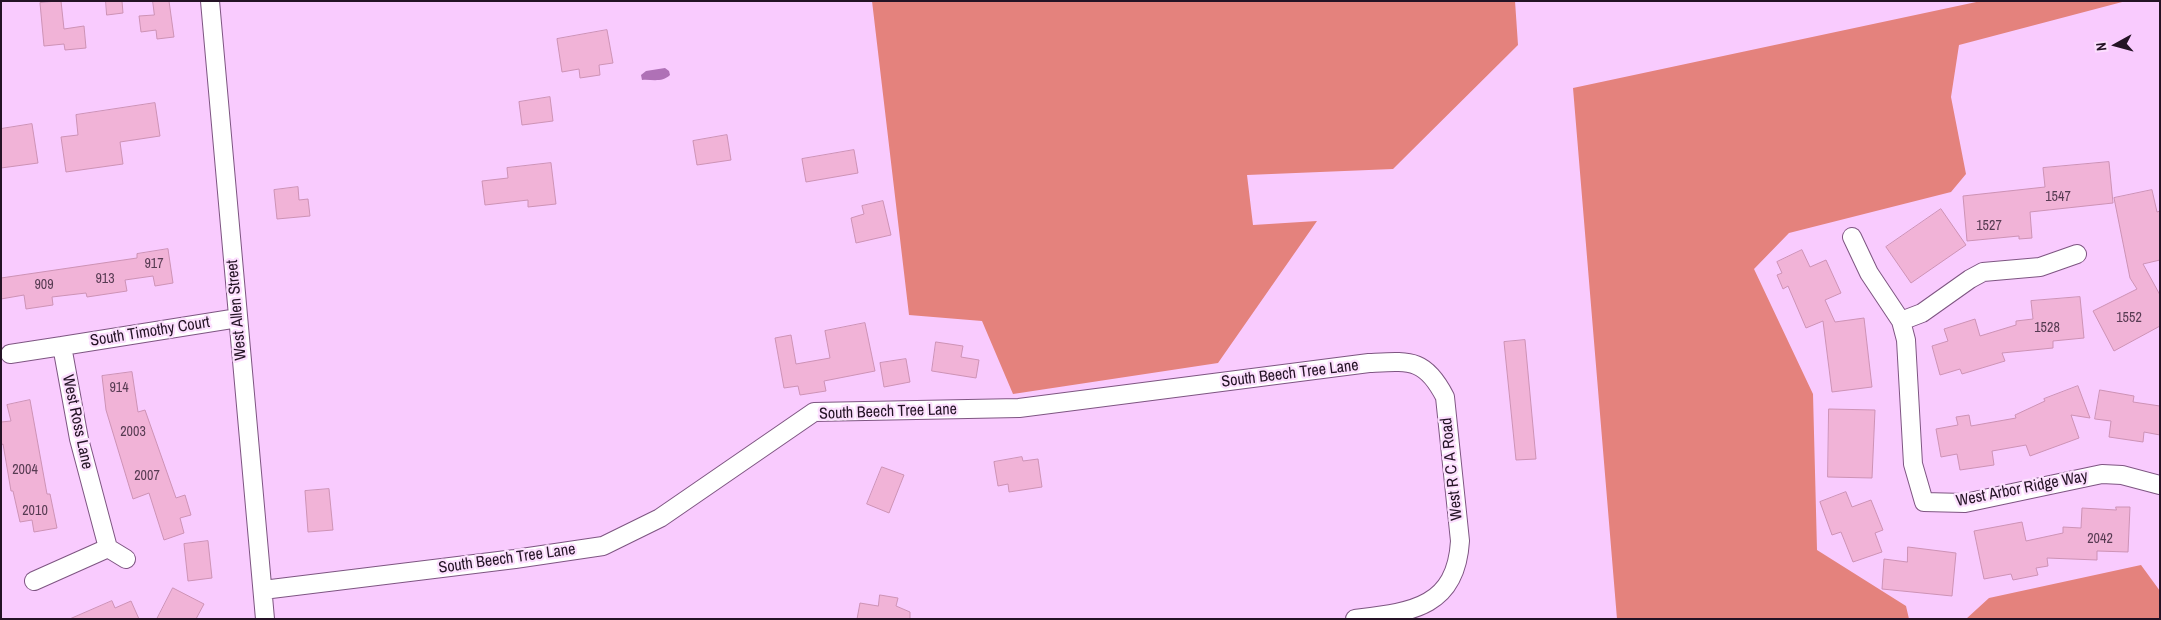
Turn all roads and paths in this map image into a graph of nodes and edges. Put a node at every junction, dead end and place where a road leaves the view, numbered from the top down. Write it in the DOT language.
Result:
graph roads {
  1 [pos="210,1"];
  2 [pos="1852,237"];
  3 [pos="2077,254"];
  4 [pos="238,318"];
  5 [pos="1901,321"];
  6 [pos="62,346"];
  7 [pos="10,354"];
  8 [pos="1445,397"];
  9 [pos="2160,485"];
  10 [pos="108,548"];
  11 [pos="126,559"];
  12 [pos="34,581"];
  13 [pos="263,590"];
  14 [pos="265,619"];
  15 [pos="1354,619"];
  1 -- 4 [label="street, West Allen Street"];
  2 -- 5 [label="street, West Arbor Ridge Way"];
  3 -- 5 [label="street"];
  4 -- 6 [label="street, South Timothy Court"];
  4 -- 13 [label="street, West Allen Street"];
  5 -- 9 [label="street, West Arbor Ridge Way"];
  6 -- 7 [label="street"];
  6 -- 10 [label="street, West Ross Lane"];
  8 -- 13 [label="street, South Beech Tree Lane"];
  8 -- 15 [label="street, West R C A Road"];
  10 -- 11 [label="street"];
  10 -- 12 [label="street"];
  13 -- 14 [label="street, West Allen Street"];
}
